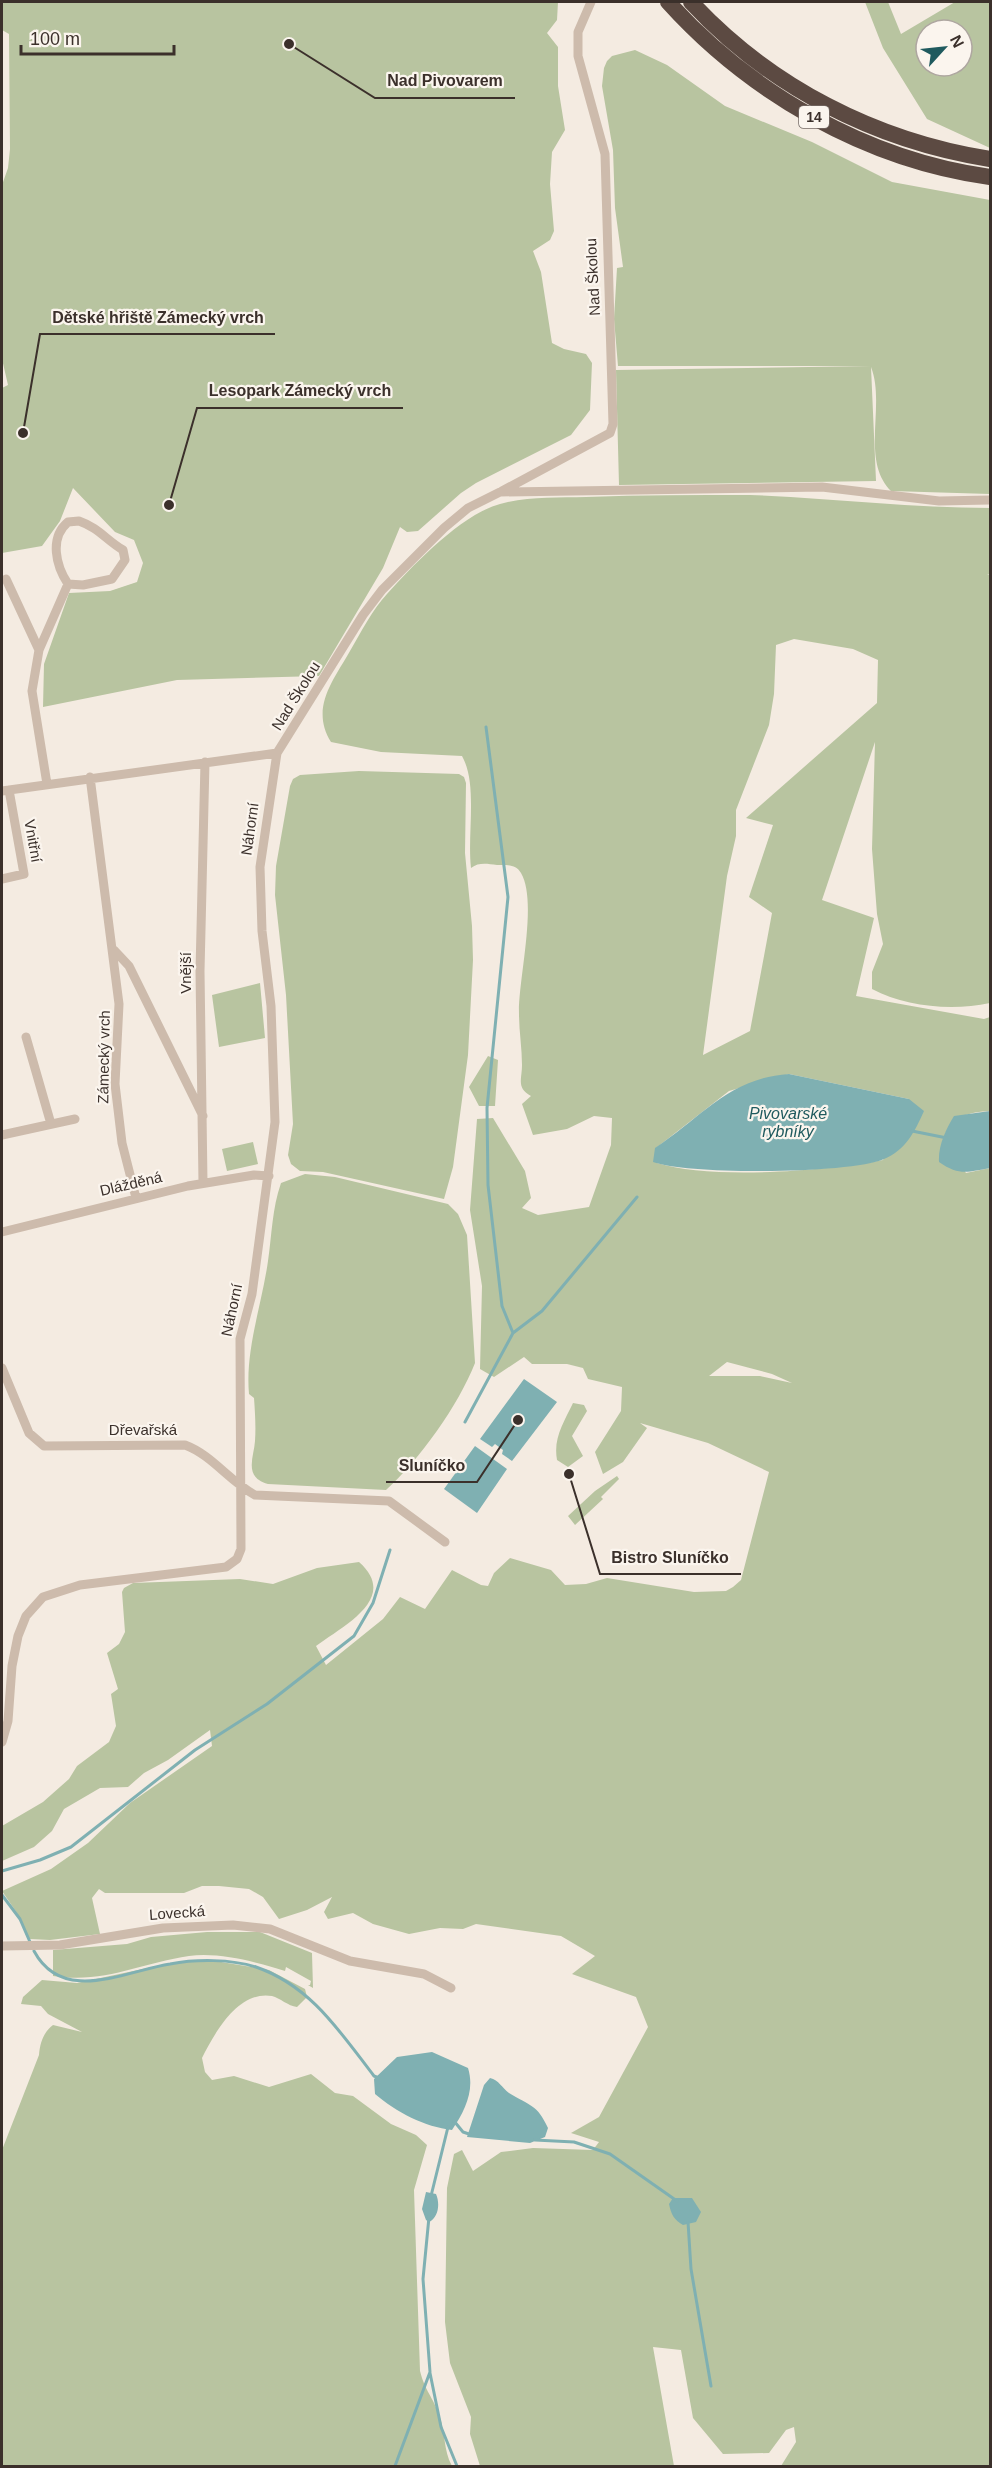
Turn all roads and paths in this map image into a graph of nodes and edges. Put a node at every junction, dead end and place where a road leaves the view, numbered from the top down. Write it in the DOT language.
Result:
graph roads {
  1 [pos="591,2"];
  2 [pos="668,2"];
  3 [pos="691,2"];
  4 [pos="990,159"];
  5 [pos="990,177"];
  6 [pos="500,492"];
  7 [pos="990,500"];
  8 [pos="6,579"];
  9 [pos="68,584"];
  10 [pos="39,650"];
  11 [pos="277,753"];
  12 [pos="205,762"];
  13 [pos="90,777"];
  14 [pos="47,784"];
  15 [pos="5,790"];
  16 [pos="2,879"];
  17 [pos="114,950"];
  18 [pos="26,1037"];
  19 [pos="204,1118"];
  20 [pos="75,1119"];
  21 [pos="51,1124"];
  22 [pos="2,1135"];
  23 [pos="269,1176"];
  24 [pos="203,1183"];
  25 [pos="136,1198"];
  26 [pos="2,1232"];
  27 [pos="2,1368"];
  28 [pos="241,1487"];
  29 [pos="445,1542"];
  30 [pos="2,1742"];
  31 [pos="2,1946"];
  32 [pos="451,1988"];
  1 -- 6 [label="street, Nad Školou"];
  2 -- 5 [label="highway, 14"];
  3 -- 4 [label="highway, 14"];
  6 -- 7 [label="street, Nad Školou"];
  6 -- 11 [label="street, Nad Školou"];
  8 -- 10 [label="street"];
  9 -- 9 [label="street"];
  9 -- 10 [label="street"];
  10 -- 14 [label="street"];
  11 -- 12 [label="street, Nad Školou"];
  11 -- 23 [label="street, Náhorní"];
  12 -- 13 [label="street, Nad Školou"];
  12 -- 19 [label="street, Vnější"];
  13 -- 14 [label="street, Nad Školou"];
  13 -- 17 [label="street, Zámecký vrch"];
  14 -- 15 [label="street, Nad Školou"];
  15 -- 16 [label="street, Vnitřní"];
  17 -- 19 [label="street"];
  17 -- 25 [label="street, Zámecký vrch"];
  18 -- 21 [label="street"];
  19 -- 24 [label="street, Vnější"];
  20 -- 21 [label="street"];
  21 -- 22 [label="street"];
  23 -- 24 [label="street, Dlážděná"];
  23 -- 28 [label="street, Náhorní"];
  24 -- 25 [label="street, Dlážděná"];
  25 -- 26 [label="street, Dlážděná"];
  27 -- 28 [label="street, Dřevařská"];
  28 -- 29 [label="street, Dřevařská"];
  28 -- 30 [label="street, Náhorní"];
  31 -- 32 [label="street, Lovecká"];
}
